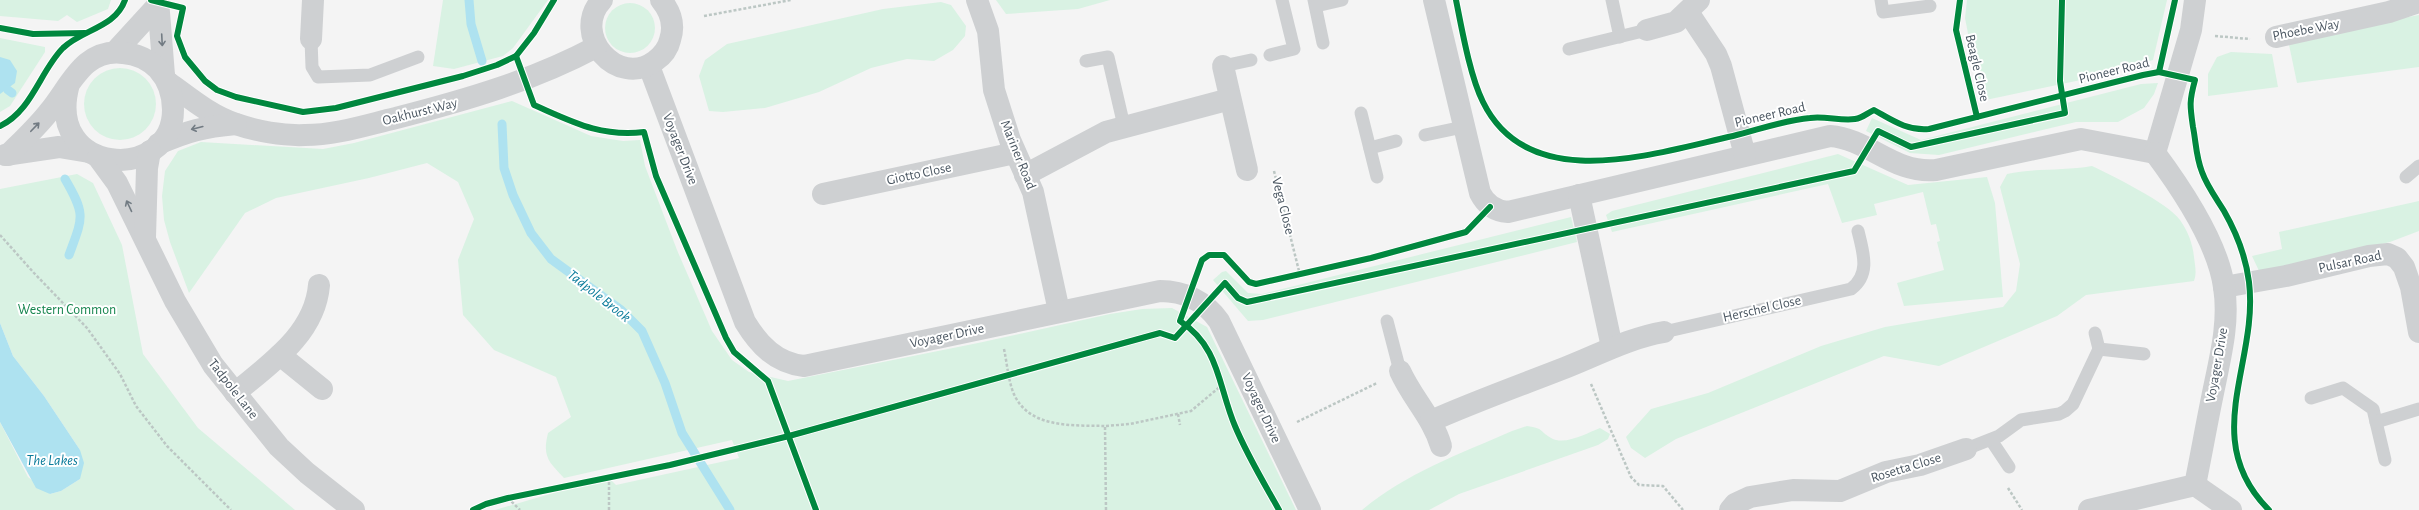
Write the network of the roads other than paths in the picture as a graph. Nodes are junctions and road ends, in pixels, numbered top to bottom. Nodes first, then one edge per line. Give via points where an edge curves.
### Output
1 (313, 0) edge
2 (602, 0) edge
3 (661, 0) edge
4 (978, 0) edge
5 (1282, 0) edge
6 (1342, 0) edge
7 (1434, 0) edge
8 (1612, 0) edge
9 (1881, 0) edge
10 (2195, 0) edge
11 (2419, 2) edge
12 (157, 3) edge
13 (1315, 3) edge
14 (1694, 6) edge
15 (1930, 6) dead end
16 (1647, 30) joint
17 (1620, 37) junction
18 (2276, 37) road end
19 (311, 39) joint
20 (1323, 44) dead end
21 (596, 47) junction
22 (1569, 49) dead end
23 (115, 52) junction
24 (1270, 55) dead end
25 (418, 58) dead end
26 (1251, 60) dead end
27 (1086, 61) dead end
28 (649, 66) junction
29 (1223, 66) joint
30 (166, 79) junction
31 (69, 84) junction
32 (1230, 99) junction
33 (1361, 113) dead end
34 (236, 124) junction
35 (1124, 126) junction
36 (1463, 127) junction
37 (1425, 135) dead end
38 (1396, 141) dead end
39 (154, 148) junction
40 (1370, 148) junction
41 (1015, 153) junction
42 (2155, 153) junction
43 (94, 155) junction
44 (1745, 155) junction
45 (4, 156) edge
46 (2419, 166) edge
47 (1247, 170) road end
48 (1025, 175) junction
49 (1377, 177) dead end
50 (2406, 177) dead end
51 (822, 194) dead end
52 (1579, 195) junction
53 (1858, 231) dead end
54 (145, 242) junction
55 (319, 285) dead end
56 (2224, 287) junction
57 (1059, 311) junction
58 (1387, 321) dead end
59 (1664, 332) joint
60 (2419, 332) edge
61 (2095, 333) dead end
62 (1612, 347) junction
63 (2099, 349) junction
64 (2144, 354) dead end
65 (280, 355) junction
66 (1400, 371) joint
67 (322, 389) dead end
68 (235, 393) junction
69 (2311, 398) dead end
70 (2419, 409) edge
71 (1431, 421) junction
72 (2376, 422) junction
73 (1991, 440) junction
74 (1441, 446) dead end
75 (1966, 449) joint
76 (2385, 460) dead end
77 (2009, 467) dead end
78 (2195, 485) junction
79 (354, 510) edge
80 (1310, 510) edge
81 (1730, 510) edge
82 (2089, 510) edge
83 (2231, 510) edge

1 - 19 street
2 - 21 street via 591,24 591,36
3 - 28 street via 672,19 672,33 669,46 661,57
4 - 41 street, Mariner Road via 988,31 994,90
5 - 24 lane via 1294,49
6 - 13 lane
7 - 36 street
8 - 17 lane
9 - 15 lane via 1883,12
10 - 42 street via 2191,30
11 - 18 street, Phoebe Way via 2389,12
12 - 23 street
12 -> 30 street
13 - 20 lane
14 - 16 street via 1673,23
14 - 44 street via 1721,66
16 - 17 lane
17 - 22 lane
19 - 25 lane via 312,67 318,77 370,76
21 - 28 street via 614,65 626,68
21 - 34 street, Oakhurst Way via 551,70 461,102 334,133 303,136 269,132
23 - 30 street, Tadpole Lane via 134,54 151,62
23 - 31 street, Tadpole Lane via 101,54 88,61 77,71
26 - 29 lane
27 - 35 lane via 1108,57
28 - 57 street, Voyager Drive via 743,315 753,334 767,350 791,364 804,366
29 - 32 street
30 - 34 street, Oakhurst Way via 200,106
30 - 39 street, Tadpole Lane via 173,99 173,115 168,131
31 - 43 street, Tadpole Lane via 65,114 69,129 77,142
45 -> 31 street, Tadpole Lane via 48,114
32 - 35 street
32 - 47 street
33 - 40 lane
34 -> 39 street, Oakhurst Way via 206,126 186,131
35 - 48 street via 1096,136
36 - 37 lane
36 - 52 street via 1480,193 1490,207 1508,212
38 - 40 lane
39 - 43 street, Tadpole Lane via 134,159 116,161
39 - 54 street, Tadpole Lane via 147,168
40 - 49 lane
41 - 48 street, Mariner Road
41 - 51 street, Giotto Close
42 - 44 street via 2081,139 1936,170 1916,171 1847,139 1830,136
42 - 56 street, Voyager Drive via 2180,186 2193,209 2213,250
43 - 45 street, Tadpole Lane via 59,147
54 -> 43 street, Tadpole Lane via 118,183
44 - 52 street
46 - 50 lane
48 - 57 street, Mariner Road via 1038,213
52 - 62 street
53 - 59 lane, Herschel Close via 1864,268 1858,284 1851,289
54 - 68 street, Tadpole Lane via 197,341
55 - 65 street via 318,299 306,324
56 - 60 street, Pulsar Road via 2388,254 2398,258 2404,267 2411,287
56 - 78 street, Voyager Drive via 2226,306 2221,356
57 - 80 street, Voyager Drive via 1160,291 1195,298 1212,311
58 - 66 lane
59 - 62 street, Herschel Close via 1641,336
61 - 63 lane
62 - 71 street, Herschel Close
63 - 64 lane
63 - 73 lane, Rosetta Close via 2073,404 2065,411 2021,420
65 - 67 street
65 - 68 street
66 - 71 street via 1414,398
68 - 79 street, Tadpole Lane via 279,447
69 - 72 lane via 2343,388 2373,410
70 - 72 lane
71 - 74 street
72 - 76 lane
73 - 75 lane, Rosetta Close
73 - 77 lane
75 - 81 street, Rosetta Close via 1920,465 1886,472 1840,491 1793,490 1750,497 1735,504
78 - 82 street
78 - 83 street

